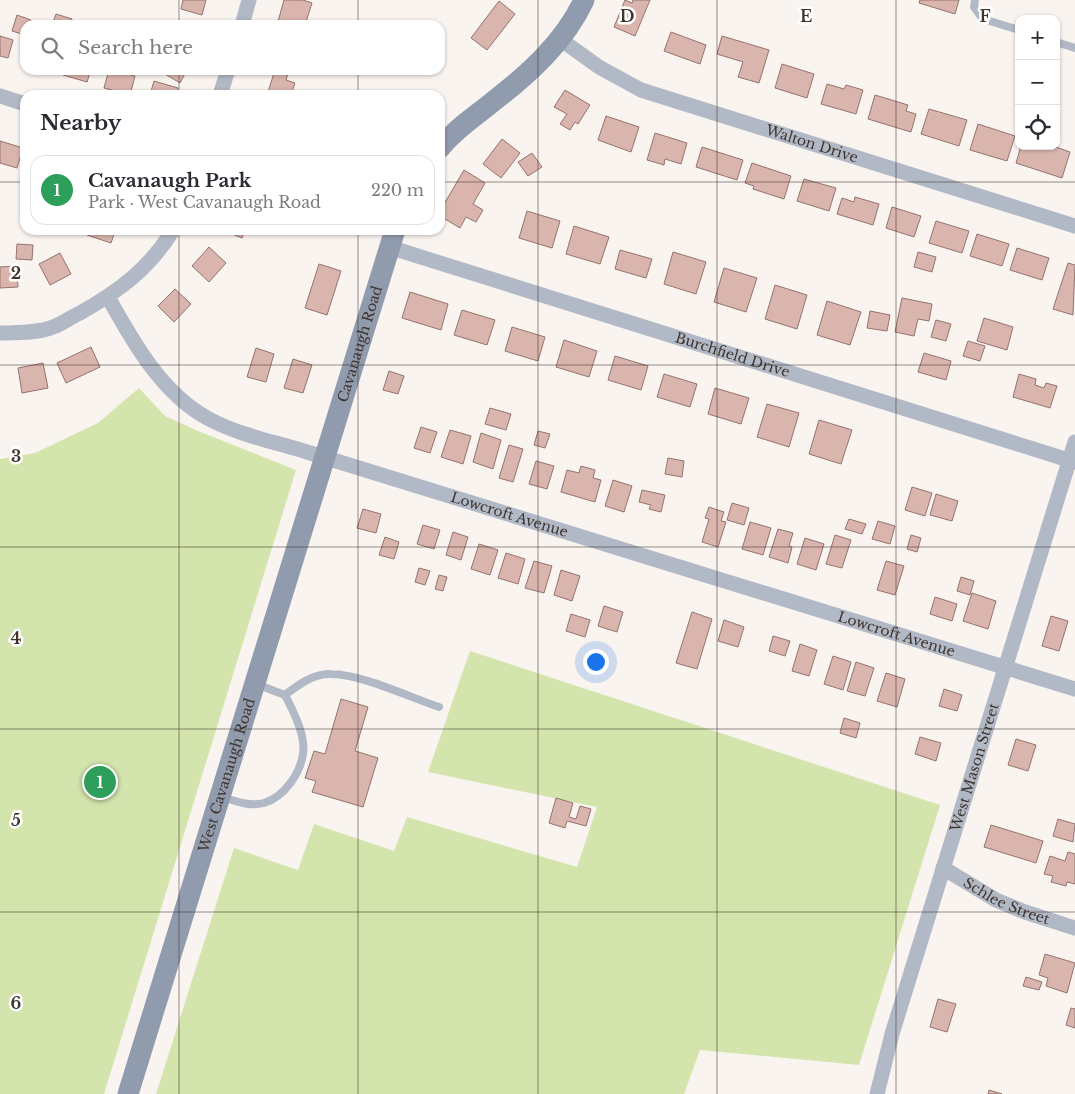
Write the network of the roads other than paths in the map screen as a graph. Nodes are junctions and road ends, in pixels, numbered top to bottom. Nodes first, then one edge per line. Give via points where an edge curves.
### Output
1 (249, 0) edge
2 (584, 0) edge
3 (975, 0) edge
4 (243, 20) edge
5 (1015, 29) edge
6 (560, 39) junction
7 (1060, 43) edge
8 (1075, 48) edge
9 (226, 75) edge
10 (222, 90) edge
11 (0, 96) edge
12 (20, 102) edge
13 (445, 142) edge
14 (1075, 226) edge
15 (170, 235) edge
16 (392, 238) edge
17 (108, 297) junction
18 (0, 333) edge
19 (1075, 442) edge
20 (326, 458) junction
21 (1072, 461) edge
22 (1004, 668) junction
23 (254, 684) junction
24 (1075, 689) edge
25 (285, 695) junction
26 (439, 707) dead end
27 (219, 796) junction
28 (943, 868) junction
29 (1075, 928) edge
30 (128, 1094) edge
31 (877, 1094) edge

1 - 4 street
2 - 6 street
3 - 5 lane via 974,7 983,19
6 - 13 street via 532,70 454,131
6 - 14 street, Walton Drive via 599,67 641,90
7 - 8 lane
9 - 10 street
11 - 12 street
15 - 17 street via 144,268
16 - 20 street, Cavanaugh Road
16 - 21 street, Burchfield Drive
17 - 18 street via 52,328
17 - 20 street, Lowcroft Avenue via 163,383 184,403 210,419 240,431
19 - 21 street, West Mason Street
20 - 22 street, Lowcroft Avenue
20 - 23 street, West Cavanaugh Road
21 - 22 street, West Mason Street
22 - 24 street, Lowcroft Avenue
22 - 28 street, West Mason Street
23 - 25 lane
23 - 27 street, West Cavanaugh Road
25 - 26 lane via 304,681 330,674 356,679
25 - 27 lane via 302,741 303,753 294,779 281,793 264,803 248,804
27 - 30 street, West Cavanaugh Road
28 - 29 street, Schlee Street via 996,900
28 - 31 street, West Mason Street

